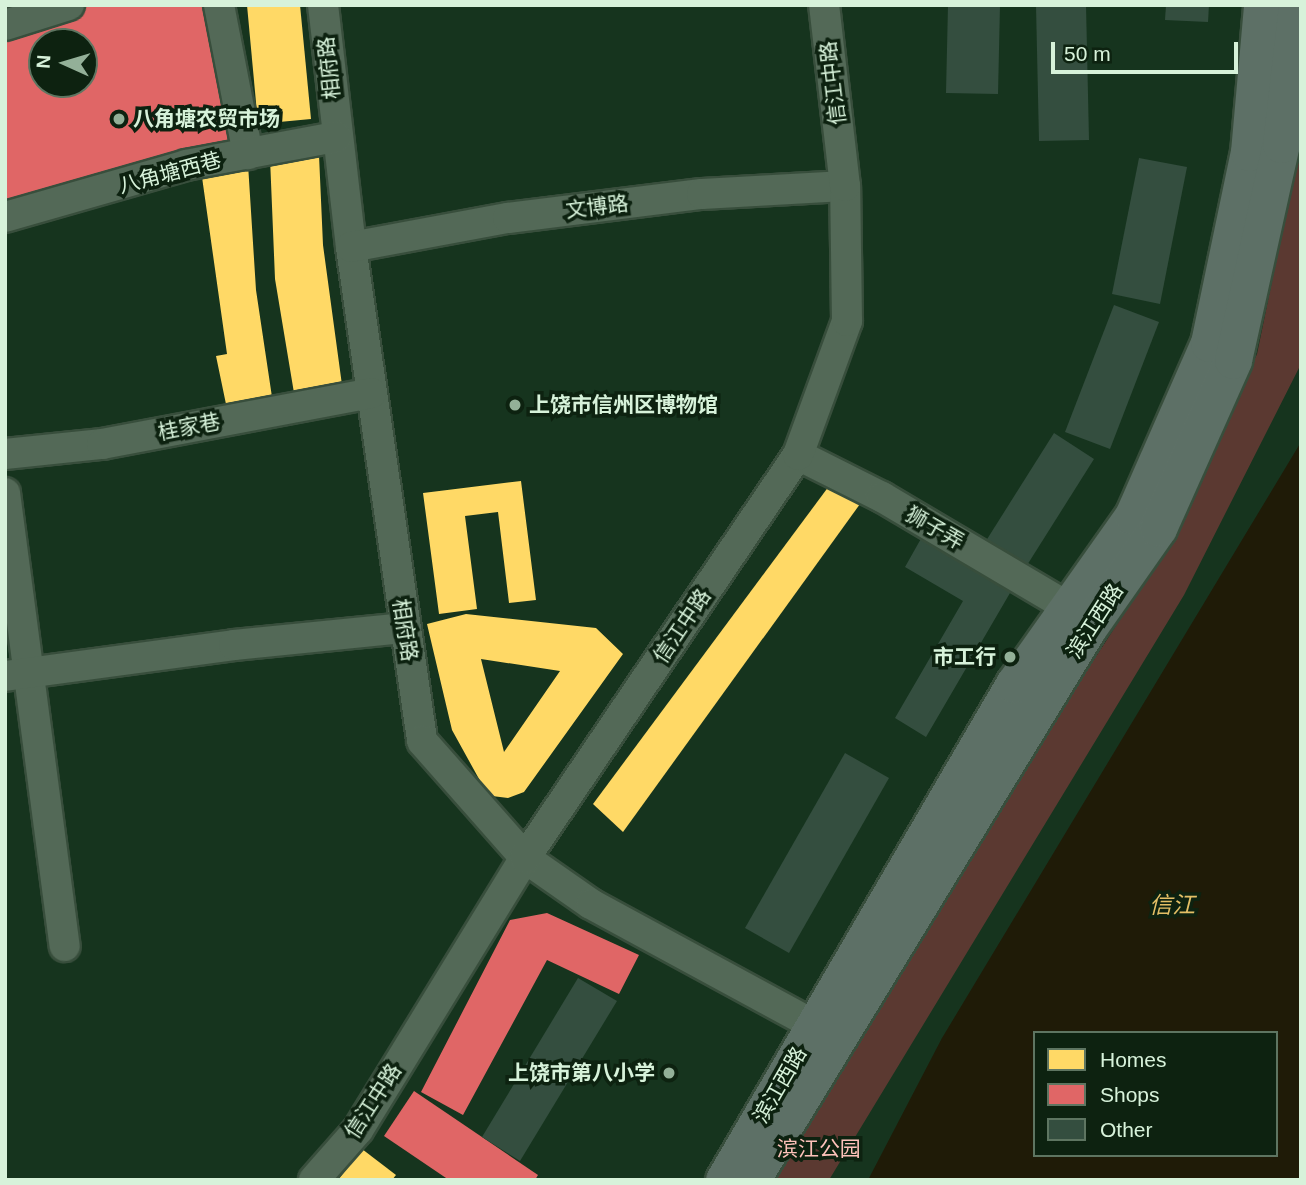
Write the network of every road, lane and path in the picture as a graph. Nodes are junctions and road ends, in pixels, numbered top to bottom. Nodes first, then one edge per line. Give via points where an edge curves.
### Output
1 (219, 5) edge
2 (323, 5) edge
3 (824, 5) edge
4 (1262, 5) edge
5 (1297, 5) edge
6 (54, 7) edge
7 (5, 24) edge
8 (336, 137) junction
9 (248, 154) junction
10 (845, 186) junction
11 (5, 217) edge
12 (351, 247) junction
13 (371, 393) junction
14 (5, 454) edge
15 (798, 455) junction
16 (5, 494) edge
17 (1068, 607) junction
18 (405, 628) junction
19 (16, 675) edge
20 (525, 858) junction
21 (65, 946) dead end
22 (827, 1032) junction
23 (314, 1180) edge
24 (724, 1180) edge
25 (751, 1180) edge

1 - 9 street
2 - 8 street, 相府路
3 - 10 street, 信江中路
4 - 17 main road, 滨江西路 via 1249,152 1209,343 1133,516
5 - 22 main road, 滨江西路 via 1281,144 1233,360 1158,528 1088,628
6 - 7 street
8 - 9 street, 八角塘西巷
8 - 12 street, 相府路
9 - 11 street, 八角塘西巷 via 186,165
10 - 12 street, 文博路 via 702,194 522,216
10 - 15 street, 信江中路 via 846,321
12 - 13 street, 相府路
13 - 14 street, 桂家巷 via 102,444
13 - 18 street, 相府路
15 - 17 street, 狮子弄 via 882,498
15 - 20 street, 信江中路
16 - 19 street
17 - 22 main road, 滨江西路 via 1014,684
18 - 19 street via 234,645
18 - 20 street, 相府路 via 422,741
19 - 21 street
20 - 22 street, 相府路 via 591,904
20 - 23 street, 信江中路 via 358,1130
22 - 24 main road, 滨江西路
22 - 25 main road, 滨江西路

